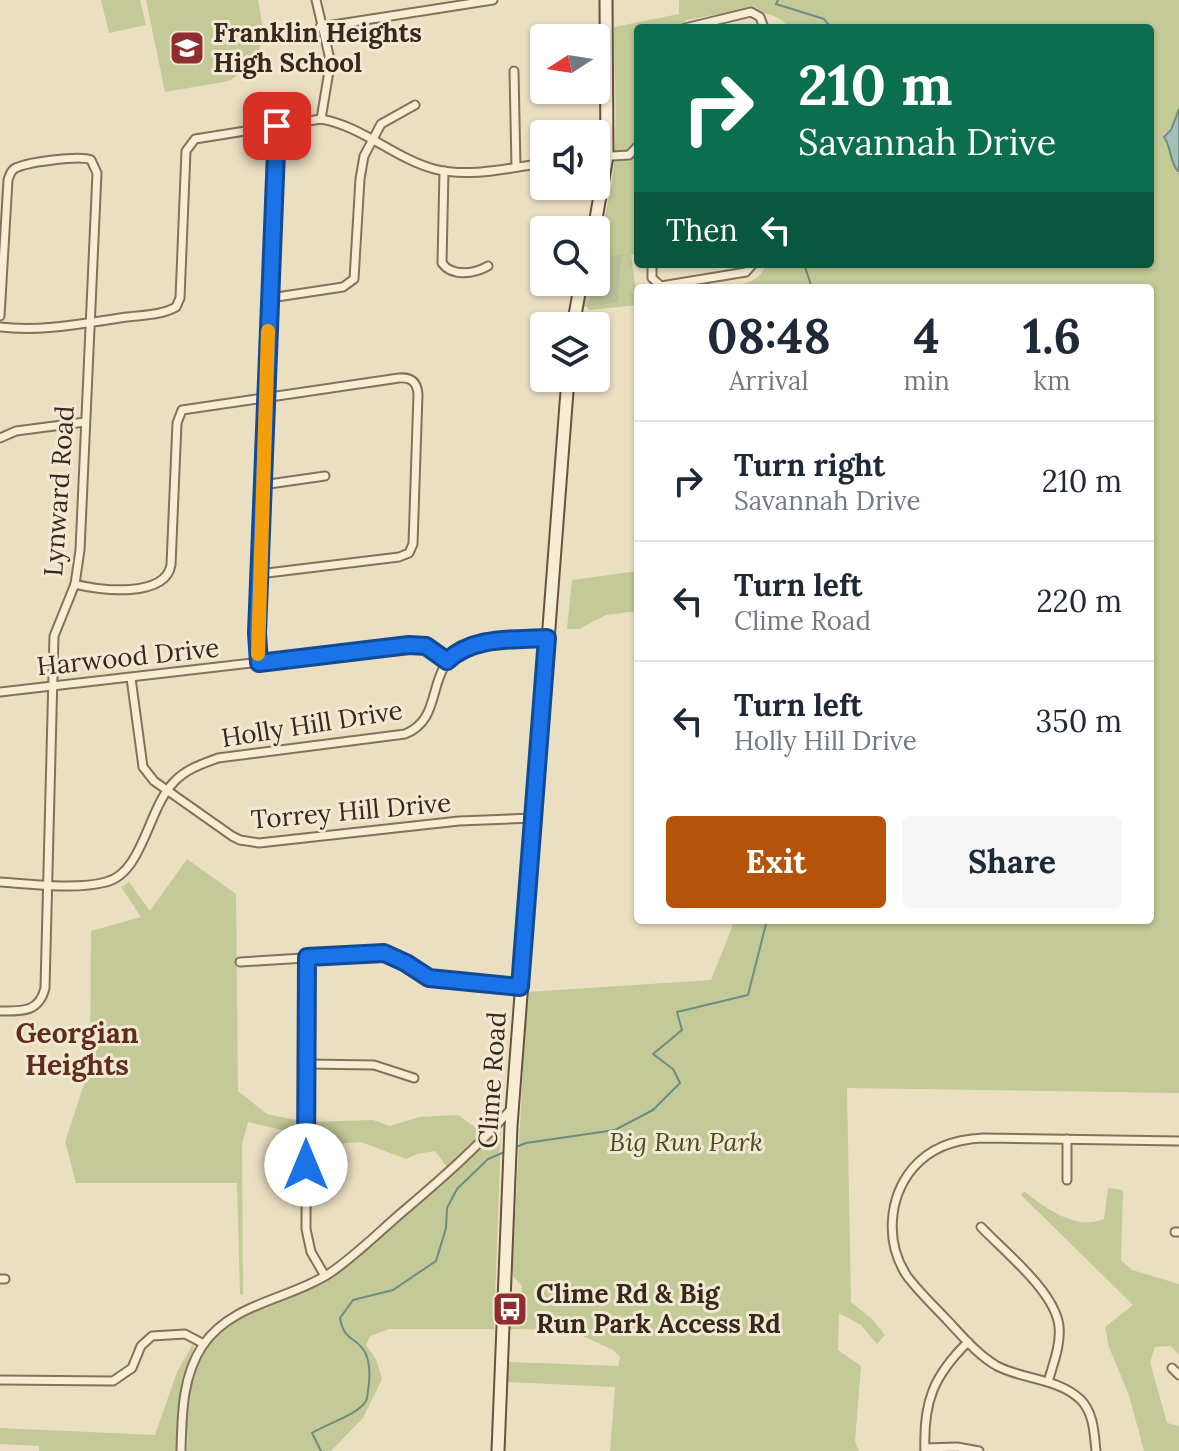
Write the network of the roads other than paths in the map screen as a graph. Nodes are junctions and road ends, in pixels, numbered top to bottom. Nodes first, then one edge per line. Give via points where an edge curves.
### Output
1 (316, 0) edge
2 (493, 0) edge
3 (606, 0) edge
4 (700, 24) edge
5 (763, 24) edge
6 (320, 27) junction
7 (514, 71) dead end
8 (415, 105) dead end
9 (321, 119) junction
10 (602, 120) edge
11 (277, 126) junction
12 (373, 139) junction
13 (634, 150) edge
14 (610, 156) edge
15 (530, 165) edge
16 (516, 167) junction
17 (444, 171) junction
18 (488, 266) dead end
19 (746, 268) edge
20 (670, 284) edge
21 (270, 298) junction
22 (0, 316) edge
23 (90, 323) junction
24 (0, 327) edge
25 (567, 392) edge
26 (266, 397) junction
27 (85, 422) junction
28 (0, 438) edge
29 (325, 476) dead end
30 (262, 485) junction
31 (259, 574) junction
32 (75, 584) junction
33 (547, 638) junction
34 (447, 661) junction
35 (259, 663) junction
36 (131, 678) junction
37 (53, 686) junction
38 (0, 692) edge
39 (167, 790) junction
40 (533, 818) junction
41 (0, 882) edge
42 (48, 884) junction
43 (307, 957) junction
44 (240, 962) dead end
45 (520, 987) junction
46 (0, 1011) edge
47 (307, 1064) junction
48 (414, 1078) dead end
49 (512, 1108) junction
50 (1067, 1139) junction
51 (1179, 1141) edge
52 (1067, 1180) dead end
53 (981, 1227) dead end
54 (325, 1276) junction
55 (968, 1342) junction
56 (204, 1344) junction
57 (1172, 1368) dead end
58 (1179, 1375) edge
59 (0, 1380) edge
60 (1048, 1382) junction
61 (925, 1450) edge
62 (181, 1451) edge
63 (498, 1451) edge
64 (979, 1451) edge
65 (1096, 1451) edge

1 - 6 street
2 - 6 street
3 - 10 main road
4 - 5 street via 748,12
6 - 9 street via 329,55
7 - 16 street
8 - 12 street via 385,121
9 - 11 street
9 - 12 street
11 - 21 street
11 - 23 street via 195,139 188,146 176,307
12 - 17 street
12 - 21 street via 361,169 354,279 343,287
13 - 14 street
15 - 16 street
16 - 17 street
17 - 18 street via 442,263 454,272
19 - 20 street
21 - 26 street
22 - 23 street, Lynward Road via 9,176 15,168 87,158 96,169
23 - 24 street
23 - 27 street, Lynward Road
25 - 33 main road, Clime Road
26 - 30 street
26 - 31 street via 412,380 418,394 413,544 399,557
26 - 32 street via 189,407 178,416 171,565 163,581 115,590
27 - 28 street
27 - 32 street, Lynward Road
29 - 30 street
30 - 31 street
31 - 35 street
32 - 37 street, Lynward Road via 56,627
33 - 34 street via 477,643
33 - 40 main road, Clime Road
34 - 35 street, Harwood Drive via 426,646 409,645
34 - 39 street, Holly Hill Drive via 427,719 414,731 218,758 191,768
35 - 36 street, Harwood Drive
36 - 37 street, Harwood Drive
36 - 39 street, Torrey Hill Drive via 143,767
37 - 38 street, Harwood Drive
37 - 42 street, Lynward Road
39 - 40 street, Torrey Hill Drive via 240,840 259,843
39 - 42 street, Holly Hill Drive via 126,871 110,882
40 - 45 main road, Clime Road
41 - 42 street, Holly Hill Drive
42 - 46 street, Lynward Road via 45,988 38,1005
43 - 44 street
43 - 45 street via 384,953 429,978
43 - 47 street
45 - 49 main road, Clime Road
47 - 48 street via 374,1065
47 - 54 street via 306,1229
49 - 54 street via 476,1147
49 - 63 main road, Clime Road
50 - 51 street
50 - 52 street
50 - 55 street via 959,1141 926,1156 902,1185 892,1227 900,1263
53 - 60 street via 1051,1303 1059,1334
54 - 56 street via 251,1307
55 - 60 street via 999,1367
55 - 61 street via 934,1386 925,1419
56 - 59 street via 185,1334 152,1336 126,1374 105,1382
56 - 62 street via 185,1391
57 - 58 street
60 - 65 street via 1070,1391 1087,1407
61 - 64 street

